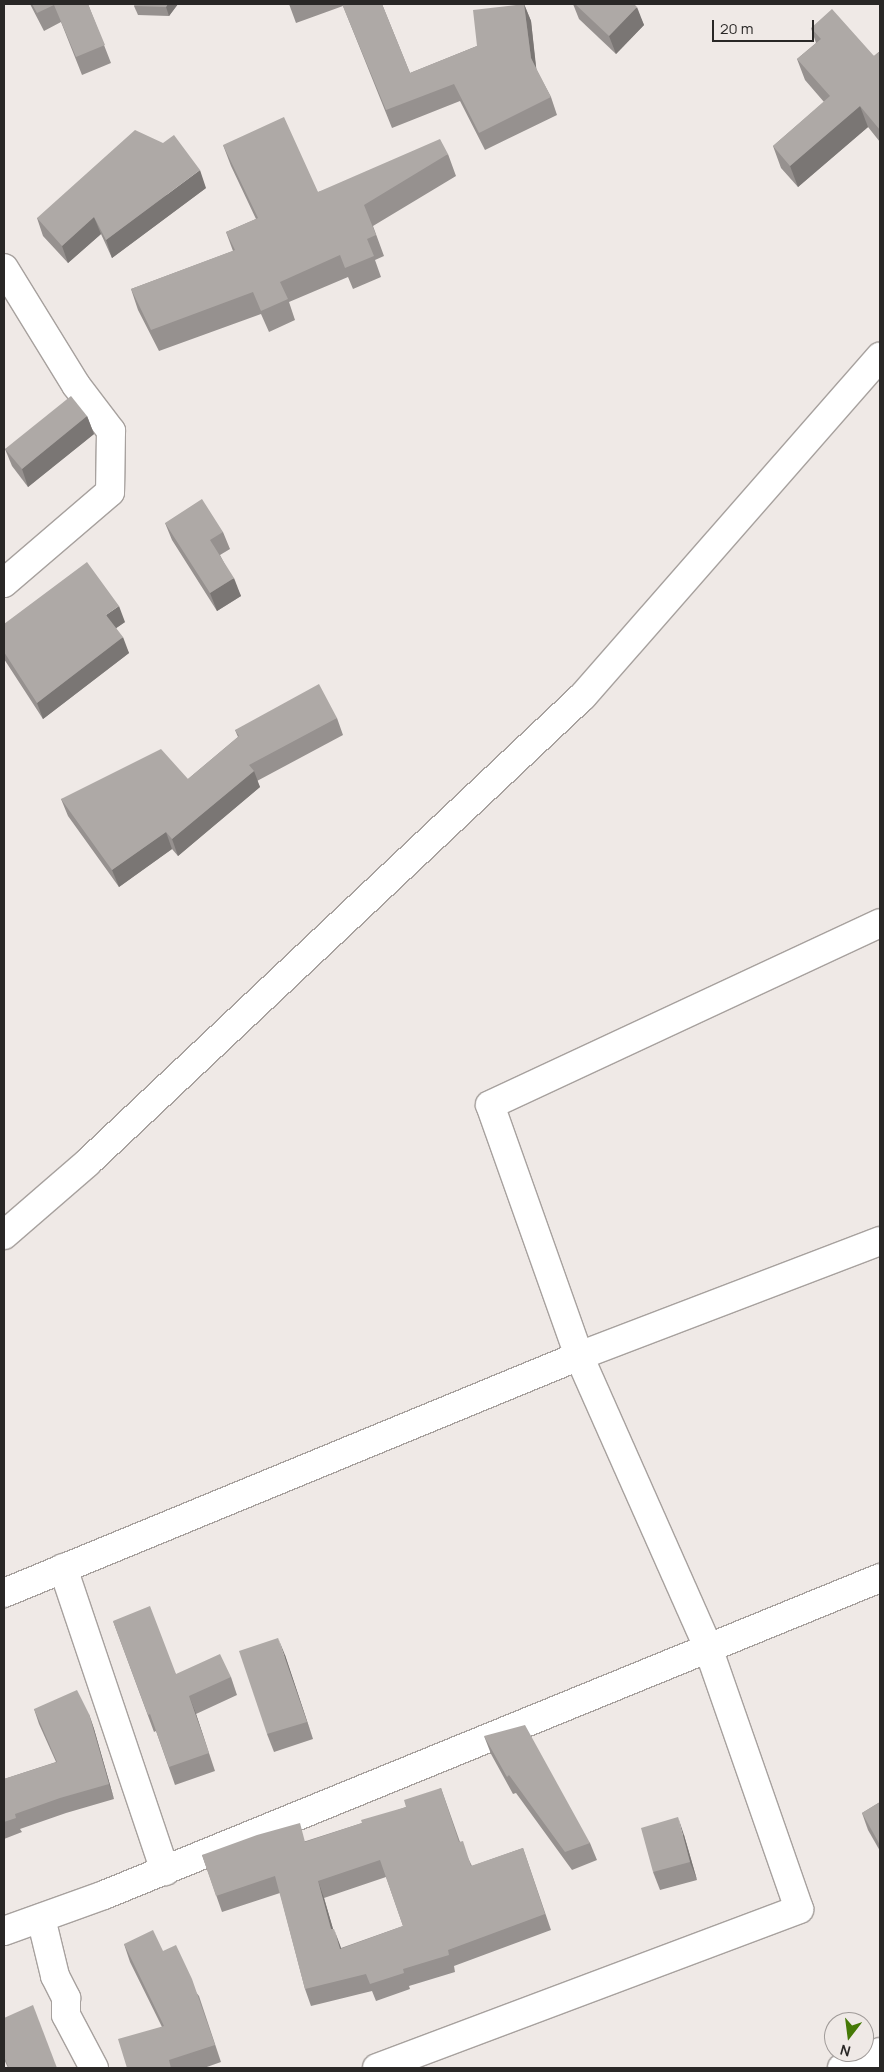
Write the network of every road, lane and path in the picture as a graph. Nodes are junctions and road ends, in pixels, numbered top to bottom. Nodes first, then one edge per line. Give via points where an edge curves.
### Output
1 (4, 268) edge
2 (880, 357) edge
3 (4, 582) edge
4 (880, 923) edge
5 (4, 1235) edge
6 (880, 1241) edge
7 (579, 1356) junction
8 (63, 1568) junction
9 (880, 1578) edge
10 (4, 1592) edge
11 (708, 1647) junction
12 (165, 1871) junction
13 (40, 1918) junction
14 (4, 1931) edge
15 (880, 2052) edge
16 (94, 2068) edge
17 (377, 2068) edge
18 (842, 2068) edge

1 - 3 street via 76,385 111,431 110,492
2 - 5 street via 583,696 94,1156
4 - 7 street via 490,1104
6 - 7 street
7 - 8 street
7 - 11 street
8 - 10 street
8 - 12 street
9 - 11 street
11 - 12 street
11 - 17 street via 799,1909
12 - 13 street
13 - 14 street
13 - 16 street via 55,1976 66,1998 66,2015
15 - 18 street

